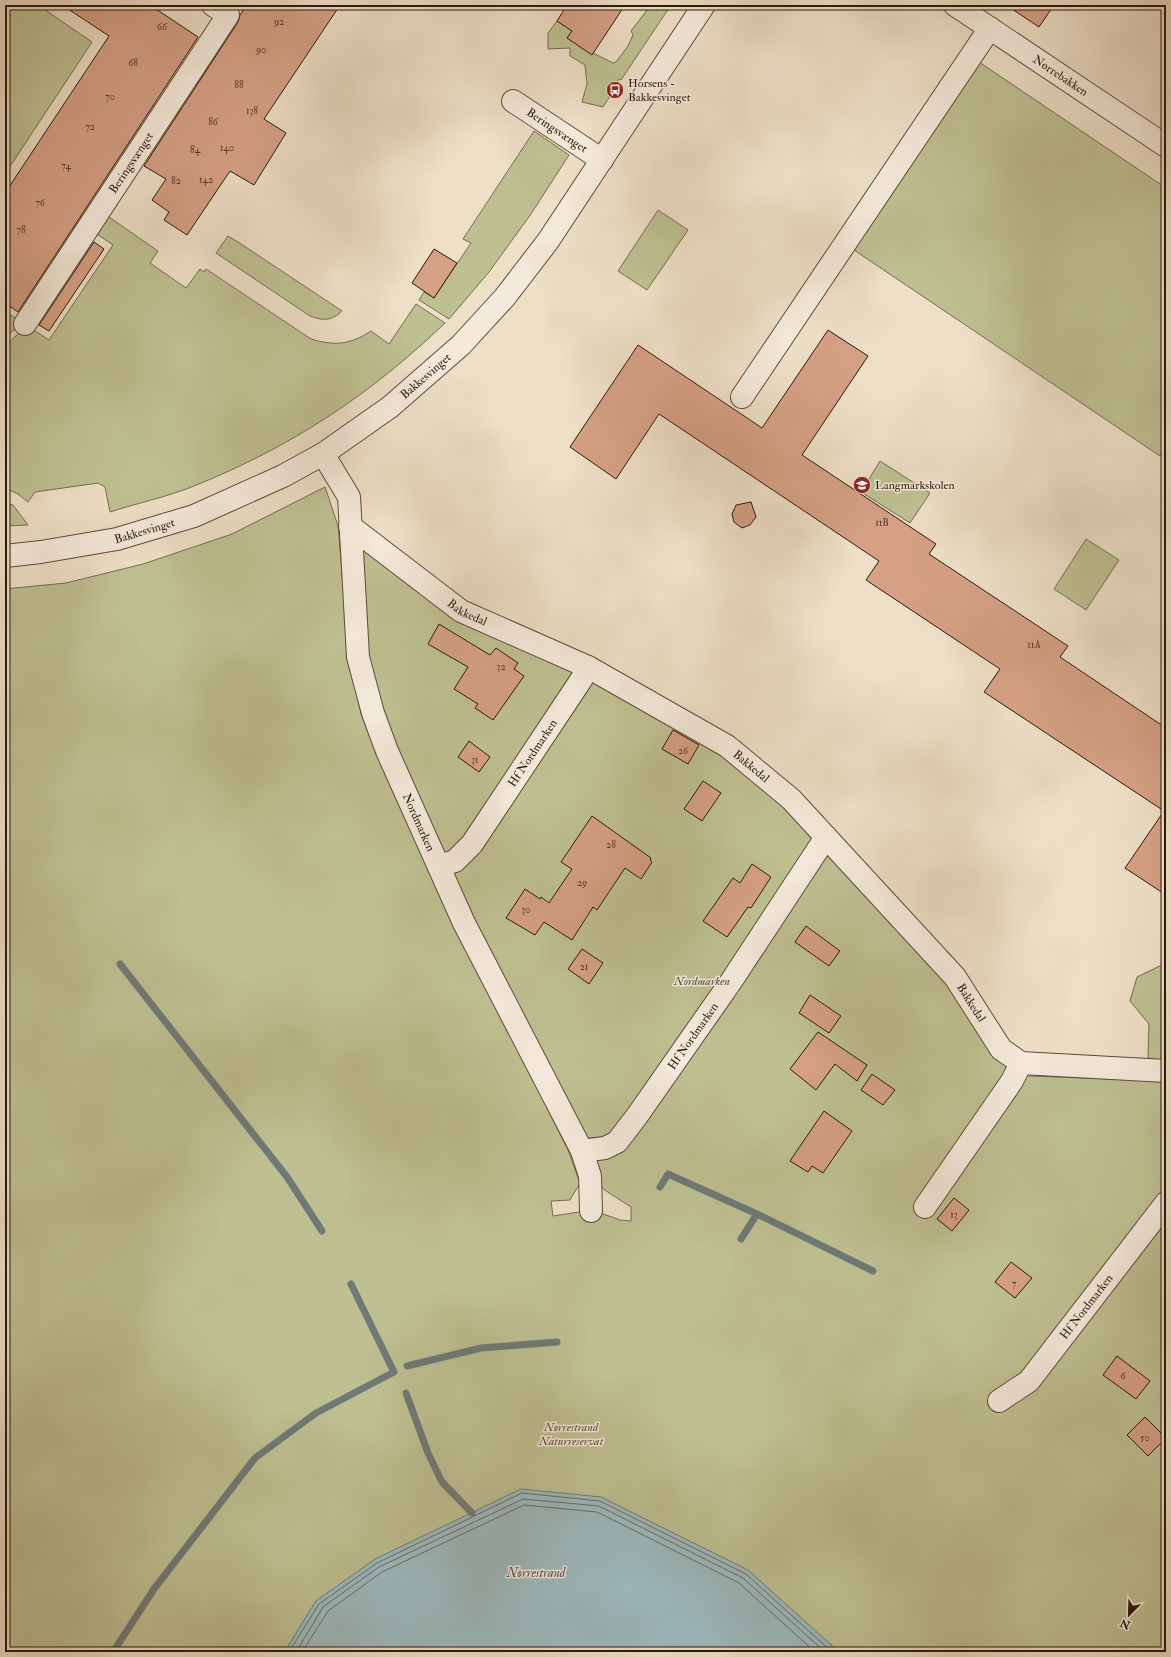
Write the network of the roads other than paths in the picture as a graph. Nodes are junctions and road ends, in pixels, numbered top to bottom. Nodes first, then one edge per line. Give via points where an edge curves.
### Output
1 (214, 5) edge
2 (704, 5) edge
3 (955, 5) edge
4 (990, 28) junction
5 (513, 101) dead end
6 (1166, 146) edge
7 (602, 160) junction
8 (25, 324) dead end
9 (742, 397) dead end
10 (323, 454) junction
11 (350, 526) junction
12 (5, 556) edge
13 (588, 667) junction
14 (826, 837) junction
15 (439, 866) junction
16 (1021, 1063) junction
17 (1166, 1071) edge
18 (582, 1151) junction
19 (1166, 1203) edge
20 (925, 1207) dead end
21 (591, 1211) dead end
22 (999, 1401) dead end

1 - 8 street, Beringsvænget via 228,15
2 - 7 street, Bakkesvinget
3 - 4 street, Nørrebakken
4 - 6 street, Nørrebakken
4 - 9 street
5 - 7 street, Beringsvænget
7 - 10 street, Bakkesvinget via 543,247 505,297 461,345 390,407
10 - 11 street via 349,497
10 - 12 street, Bakkesvinget via 282,476 194,516 117,539
11 - 13 street, Bakkedal via 461,611
11 - 15 street, Nordmarken via 358,657 373,713 387,751
13 - 14 street, Bakkedal via 727,746 791,799
13 - 15 street, Hf Nordmarken via 472,844 461,857
14 - 16 street, Bakkedal via 955,977 1001,1049
14 - 18 street, Hf Nordmarken via 732,980 617,1142 605,1148
15 - 18 street, Nordmarken via 468,930
16 - 17 street
16 - 20 street via 1012,1081
18 - 21 street, Nordmarken via 590,1176
19 - 22 street, Hf Nordmarken via 1029,1381

